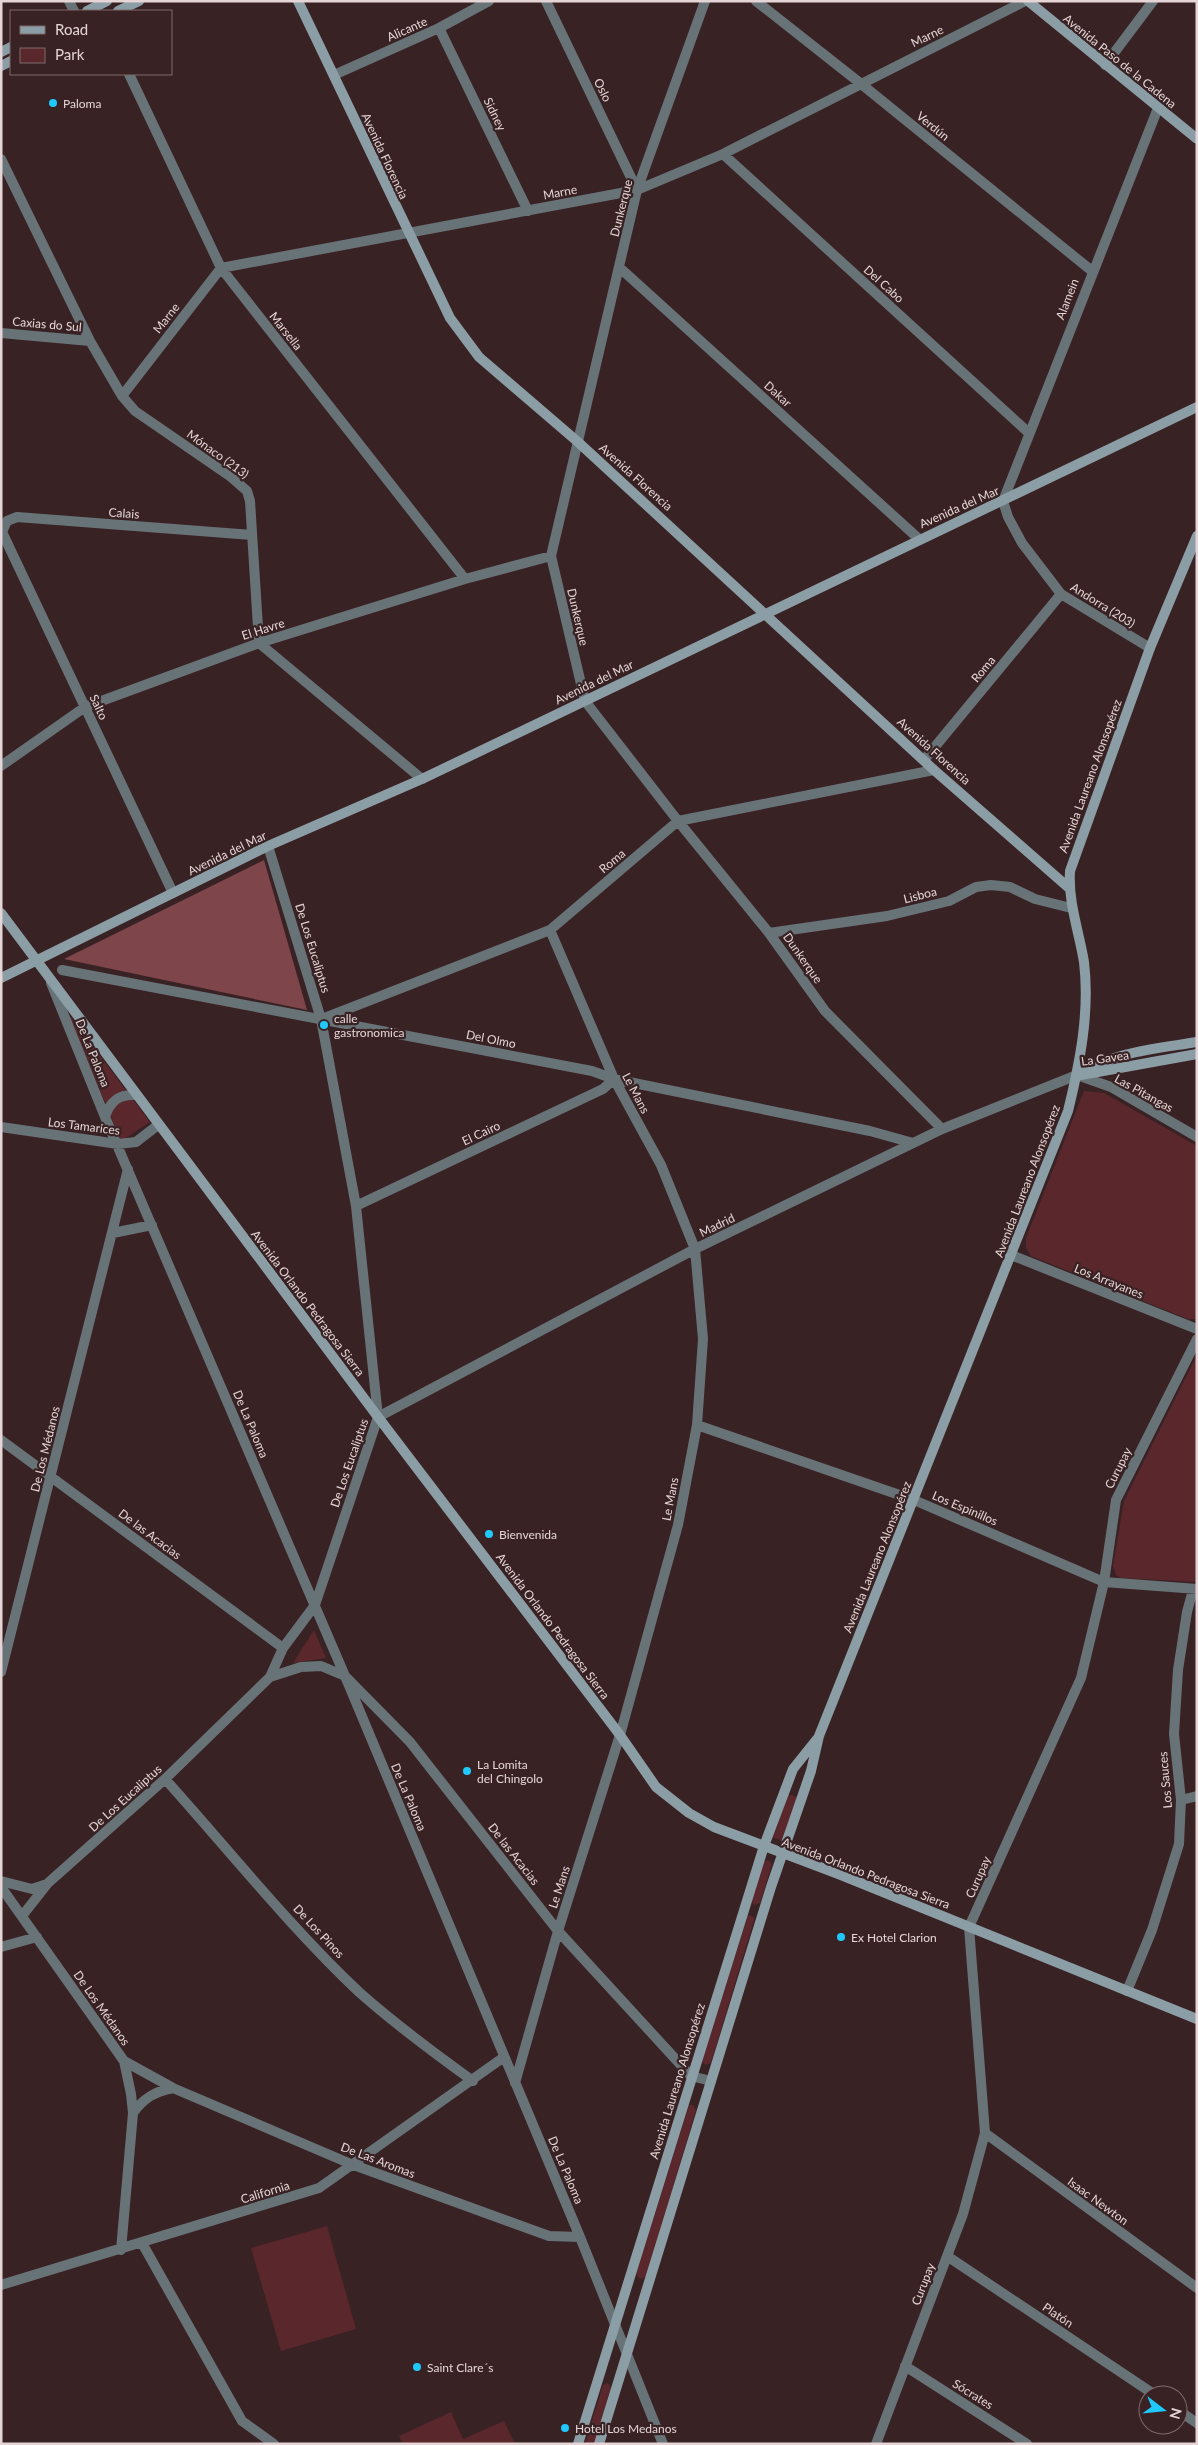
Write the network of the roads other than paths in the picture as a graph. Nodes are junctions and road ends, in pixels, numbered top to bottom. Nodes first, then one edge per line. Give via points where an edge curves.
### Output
1 (107, 1) edge
2 (139, 1) edge
3 (298, 1) edge
4 (489, 1) edge
5 (546, 1) edge
6 (705, 1) edge
7 (756, 1) edge
8 (1027, 1) edge
9 (1153, 1) edge
10 (89, 10) edge
11 (120, 10) edge
12 (439, 28) junction
13 (1105, 65) junction
14 (129, 75) edge
15 (334, 75) junction
16 (860, 83) junction
17 (1158, 108) junction
18 (1197, 139) edge
19 (723, 154) junction
20 (1, 159) edge
21 (637, 190) junction
22 (528, 211) junction
23 (407, 232) junction
24 (221, 268) junction
25 (620, 268) junction
26 (1092, 271) junction
27 (1, 333) edge
28 (90, 341) junction
29 (122, 396) junction
30 (1197, 407) edge
31 (1029, 433) junction
32 (578, 442) junction
33 (1003, 501) junction
34 (2, 532) edge
35 (252, 535) junction
36 (1197, 536) edge
37 (920, 539) junction
38 (551, 556) junction
39 (465, 579) junction
40 (1061, 594) junction
41 (765, 613) junction
42 (260, 643) junction
43 (1150, 648) junction
44 (585, 701) junction
45 (85, 707) junction
46 (924, 760) junction
47 (1, 766) edge
48 (934, 770) junction
49 (422, 779) junction
50 (678, 821) junction
51 (268, 846) junction
52 (1068, 888) junction
53 (172, 893) junction
54 (1072, 908) junction
55 (1, 913) edge
56 (550, 930) junction
57 (769, 933) junction
58 (36, 960) junction
59 (62, 970) dead end
60 (1, 978) edge
61 (50, 981) junction
62 (321, 1019) junction
63 (1197, 1042) edge
64 (1197, 1054) edge
65 (1077, 1075) junction
66 (614, 1079) junction
67 (135, 1095) junction
68 (105, 1117) junction
69 (158, 1125) junction
70 (1, 1126) edge
71 (942, 1129) junction
72 (1197, 1137) edge
73 (136, 1142) junction
74 (913, 1143) junction
75 (118, 1144) junction
76 (126, 1166) junction
77 (356, 1206) junction
78 (152, 1225) junction
79 (113, 1233) junction
80 (696, 1249) junction
81 (1011, 1255) junction
82 (1197, 1329) edge
83 (1197, 1339) edge
84 (378, 1417) junction
85 (697, 1425) junction
86 (1, 1440) edge
87 (51, 1476) junction
88 (914, 1500) junction
89 (1104, 1582) junction
90 (1195, 1589) edge
91 (314, 1605) junction
92 (283, 1648) junction
93 (1, 1672) edge
94 (345, 1676) junction
95 (270, 1677) junction
96 (620, 1735) junction
97 (820, 1736) junction
98 (165, 1779) junction
99 (786, 1788) junction
100 (803, 1794) junction
101 (1197, 1796) edge
102 (1181, 1800) junction
103 (764, 1846) junction
104 (782, 1853) junction
105 (1, 1881) edge
106 (48, 1883) junction
107 (1, 1887) edge
108 (746, 1904) junction
109 (764, 1910) junction
110 (22, 1916) junction
111 (970, 1927) junction
112 (558, 1931) junction
113 (37, 1938) junction
114 (1, 1947) edge
115 (1127, 1991) junction
116 (1197, 2019) edge
117 (504, 2057) junction
118 (124, 2061) junction
119 (691, 2076) junction
120 (473, 2081) junction
121 (710, 2081) junction
122 (515, 2082) junction
123 (172, 2088) junction
124 (133, 2112) junction
125 (986, 2133) junction
126 (351, 2164) junction
127 (580, 2237) junction
128 (142, 2243) junction
129 (121, 2250) junction
130 (947, 2256) junction
131 (1, 2286) edge
132 (1197, 2288) edge
133 (614, 2326) junction
134 (626, 2357) junction
135 (905, 2366) junction
136 (1140, 2385) edge
137 (274, 2444) edge
138 (578, 2444) edge
139 (599, 2444) edge
140 (663, 2444) edge
141 (876, 2444) edge
142 (1027, 2444) edge

1 - 10 street
2 - 11 street
3 - 15 street, Avenida Florencia
4 - 12 street, Alicante
5 - 21 street, Oslo
6 - 21 street, Dunkerque
7 - 16 street, Verdún
8 - 13 street, Avenida Paso de la Cadena
8 - 16 street, Marne
9 - 13 street
12 - 15 street, Alicante
12 - 22 street, Sidney
13 - 17 street, Avenida Paso de la Cadena
14 - 24 street, Marsella
15 - 23 street, Avenida Florencia
16 - 19 street, Marne
16 - 26 street, Verdún
17 - 18 street, Avenida Paso de la Cadena
17 - 26 street, Alamein
19 - 21 street, Marne
19 - 31 street, Del Cabo
20 - 28 street, Mónaco (213)
21 - 22 street, Marne
21 - 25 street, Dunkerque
22 - 23 street, Marne
23 - 24 street, Marne
23 - 32 street, Avenida Florencia via 450,318 479,357
24 - 29 street, Marne
24 - 39 street, Marsella
25 - 32 street, Dunkerque
25 - 37 street, Dakar
26 - 31 street, Alamein
27 - 28 street, Caxias do Sul
28 - 29 street, Mónaco (213)
29 - 35 street, Mónaco (213) via 134,411 247,491
30 - 33 street, Avenida del Mar
31 - 33 street, Alamein
32 - 38 street, Dunkerque
32 - 41 street, Avenida Florencia
33 - 37 street, Avenida del Mar
33 - 40 street, Andorra (203) via 1022,543
34 - 35 street, Calais via 7,521 17,517
34 - 45 street, Salto
35 - 42 street, Mónaco (213)
36 - 43 street, Avenida Laureano Alonsopérez
37 - 41 street, Avenida del Mar
38 - 39 street, El Havre
38 - 44 street, Dunkerque
39 - 42 street, El Havre
40 - 43 street, Andorra (203)
40 - 46 street, Roma
41 - 44 street, Avenida del Mar
41 - 46 street, Avenida Florencia
42 - 45 street, El Havre
42 - 49 street
43 - 52 street, Avenida Laureano Alonsopérez via 1075,852
44 - 49 street, Avenida del Mar
44 - 50 street, Dunkerque
45 - 47 street, El Havre
45 - 53 street, Salto
46 - 48 street, Avenida Florencia
48 - 50 street, Roma
48 - 52 street, Avenida Florencia
49 - 51 street, Avenida del Mar
50 - 56 street, Roma
50 - 57 street, Dunkerque
51 - 53 street, Avenida del Mar
51 - 62 street, De Los Eucaliptus
52 - 54 street, Avenida Laureano Alonsopérez
53 - 58 street, Avenida del Mar
54 - 57 street, Lisboa via 1035,899 1010,887 991,885 976,887 949,901 897,914
54 - 65 street, Avenida Laureano Alonsopérez via 1086,988
55 - 58 street, Avenida Orlando Pedragosa Sierra
56 - 62 street, Roma
56 - 66 street, Le Mans
57 - 71 street, Dunkerque via 825,1011
58 - 60 street, Avenida del Mar
58 - 61 street, Avenida Orlando Pedragosa Sierra
59 - 62 street, Del Olmo
61 - 67 street, Avenida Orlando Pedragosa Sierra
61 - 68 street, De La Paloma
62 - 66 street, Del Olmo via 592,1071
62 - 77 street, De Los Eucaliptus
63 - 65 street, La Gavea via 1125,1054 1095,1064
64 - 65 street, La Gavea
65 - 71 street, Madrid
65 - 72 street, Las Pitangas via 1111,1087
65 - 81 street, Avenida Laureano Alonsopérez via 1065,1120
66 - 74 street, Del Olmo via 870,1131
66 - 77 street, El Cairo via 604,1090
66 - 80 street, Le Mans via 661,1165
67 - 68 street via 119,1097
67 - 69 street, Avenida Orlando Pedragosa Sierra
68 - 75 street, De La Paloma
69 - 73 street, Los Tamarices
69 - 84 street, Avenida Orlando Pedragosa Sierra
70 - 75 street, Los Tamarices
71 - 74 street, Madrid
73 - 75 street, Los Tamarices
73 - 76 street
74 - 80 street, Madrid
75 - 76 street, De La Paloma
76 - 78 street, De La Paloma
76 - 79 street, De Los Médanos
77 - 84 street, De Los Eucaliptus
78 - 79 street
78 - 91 street, De La Paloma
79 - 87 street, De Los Médanos
80 - 84 street, Madrid
80 - 85 street, Le Mans via 703,1339
81 - 82 street, Los Arrayanes
81 - 88 street, Avenida Laureano Alonsopérez
83 - 89 street, Curupay via 1116,1500
84 - 91 street, De Los Eucaliptus
84 - 96 street, Avenida Orlando Pedragosa Sierra
85 - 88 street, Los Espinillos
85 - 96 street, Le Mans via 678,1525
86 - 87 street, De las Acacias
87 - 92 street, De las Acacias
87 - 93 street, De Los Médanos
88 - 89 street, Los Espinillos
88 - 97 street, Avenida Laureano Alonsopérez
89 - 90 street, Los Espinillos
89 - 111 street, Curupay via 1080,1678
90 - 102 street, Los Sauces via 1187,1612 1178,1670 1174,1734
91 - 92 street, De Los Eucaliptus
91 - 94 street, De La Paloma
92 - 95 street, De Los Eucaliptus
94 - 95 street via 321,1666 301,1666
94 - 112 street, De las Acacias via 410,1742
94 - 117 street, De La Paloma
95 - 98 street, De Los Eucaliptus
96 - 103 street, Avenida Orlando Pedragosa Sierra via 656,1787 682,1808 714,1827
96 - 112 street, Le Mans
97 - 99 street, Avenida Laureano Alonsopérez via 794,1769
97 - 100 street, Avenida Laureano Alonsopérez
98 - 106 street, De Los Eucaliptus
98 - 120 street, De Los Pinos via 359,1992
99 - 100 street
99 - 103 street, Avenida Laureano Alonsopérez
100 - 104 street, Avenida Laureano Alonsopérez
101 - 102 street
102 - 115 street, Los Sauces via 1179,1844 1152,1930
103 - 104 street, Avenida Orlando Pedragosa Sierra
103 - 108 street, Avenida Laureano Alonsopérez
104 - 109 street, Avenida Laureano Alonsopérez
104 - 111 street, Avenida Orlando Pedragosa Sierra
105 - 106 street via 32,1889
106 - 110 street, De Los Eucaliptus
107 - 110 street, De Los Médanos
108 - 109 street
108 - 119 street, Avenida Laureano Alonsopérez
109 - 121 street, Avenida Laureano Alonsopérez
110 - 113 street, De Los Médanos
111 - 115 street, Avenida Orlando Pedragosa Sierra
111 - 125 street, Curupay
112 - 119 street, De las Acacias
112 - 122 street, Le Mans
113 - 114 street
113 - 118 street, De Los Médanos
115 - 116 street, Avenida Orlando Pedragosa Sierra
117 - 120 street, California
117 - 122 street, De La Paloma
118 - 123 street, De Las Aromas
118 - 124 street, De Los Médanos
119 - 121 street
119 - 133 street, Avenida Laureano Alonsopérez
120 - 126 street, California
121 - 134 street, Avenida Laureano Alonsopérez
122 - 127 street, De La Paloma
123 - 124 street via 142,2100
123 - 126 street, De Las Aromas
124 - 129 street, De Los Médanos
125 - 130 street, Curupay via 963,2214
125 - 132 street, Isaac Newton
126 - 127 street, De Las Aromas via 549,2236
126 - 128 street, California via 319,2188
127 - 133 street, De La Paloma
128 - 129 street, California
128 - 137 street via 242,2421
129 - 131 street, California
130 - 135 street, Curupay
130 - 136 street, Platón
133 - 134 street, De La Paloma
133 - 138 street, Avenida Laureano Alonsopérez
134 - 139 street, Avenida Laureano Alonsopérez
134 - 140 street, De La Paloma
135 - 141 street, Curupay
135 - 142 street, Sócrates

